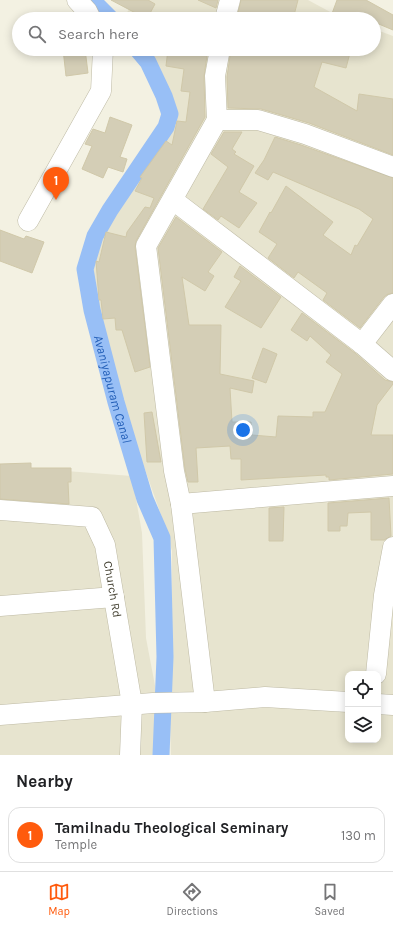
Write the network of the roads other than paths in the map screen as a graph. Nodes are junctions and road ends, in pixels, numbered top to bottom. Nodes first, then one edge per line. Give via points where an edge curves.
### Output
1 (77, 0) edge
2 (230, 0) edge
3 (88, 12) edge
4 (227, 12) edge
5 (103, 56) edge
6 (219, 56) edge
7 (217, 120) junction
8 (393, 167) edge
9 (173, 200) junction
10 (28, 221) dead end
11 (393, 304) edge
12 (362, 344) junction
13 (393, 371) edge
14 (393, 486) edge
15 (181, 504) junction
16 (1, 514) edge
17 (393, 547) edge
18 (114, 597) junction
19 (0, 606) edge
20 (376, 671) edge
21 (205, 702) junction
22 (345, 702) edge
23 (132, 704) junction
24 (381, 704) edge
25 (393, 705) edge
26 (0, 715) edge
27 (130, 755) edge

1 - 3 street
2 - 4 street
5 - 10 street via 101,91
6 - 7 street via 216,76
7 - 8 street via 258,120 305,134
7 - 9 street
9 - 12 street
9 - 15 street via 146,246 174,471
11 - 12 street
12 - 13 street
14 - 15 street
15 - 21 street
16 - 18 street, Church Rd via 92,517 105,545
17 - 20 street via 384,594
18 - 19 street
18 - 23 street, Church Rd
21 - 22 street via 264,697
21 - 23 street
23 - 26 street
23 - 27 street, Church Rd
24 - 25 street

